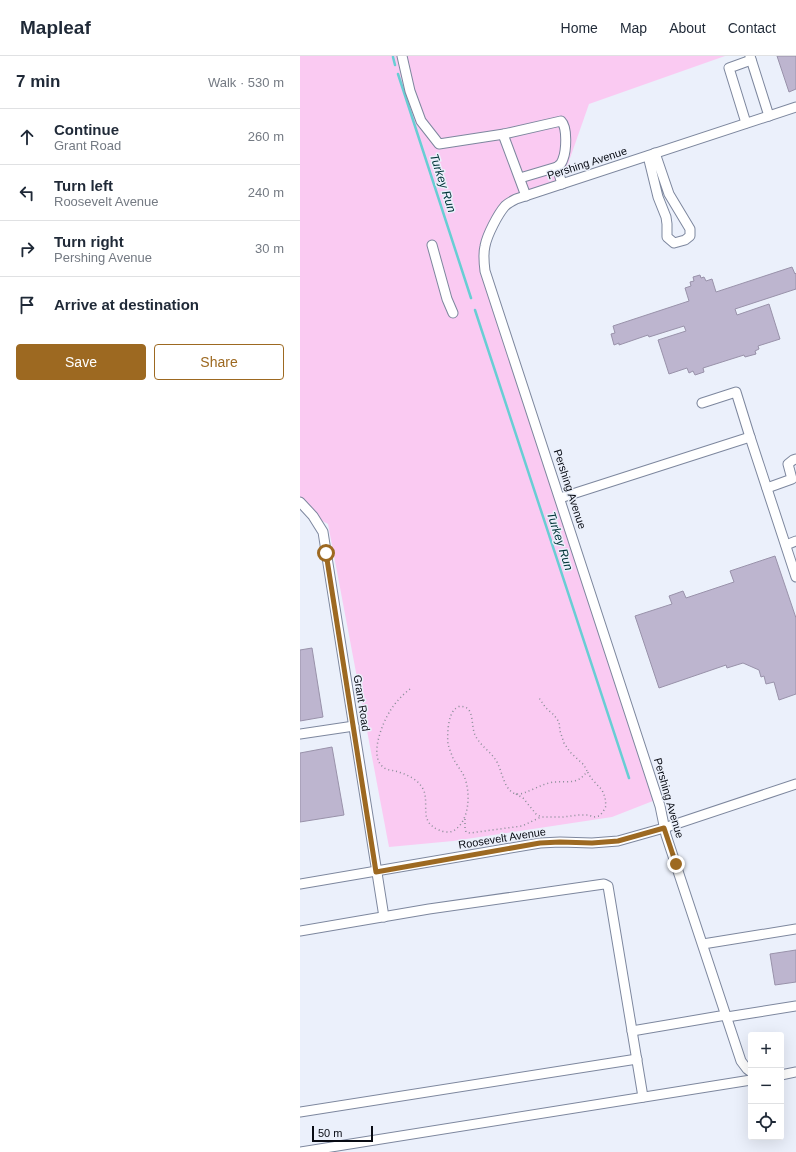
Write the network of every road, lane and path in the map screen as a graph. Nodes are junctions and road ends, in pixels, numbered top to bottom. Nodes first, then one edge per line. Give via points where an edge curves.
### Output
1 (402, 56) edge
2 (750, 58) edge
3 (796, 107) edge
4 (769, 116) junction
5 (746, 123) junction
6 (504, 134) junction
7 (651, 155) junction
8 (557, 167) junction
9 (520, 178) junction
10 (562, 184) junction
11 (526, 196) junction
12 (432, 245) dead end
13 (453, 313) dead end
14 (702, 403) dead end
15 (750, 437) junction
16 (796, 459) edge
17 (767, 488) junction
18 (560, 498) junction
19 (300, 502) edge
20 (796, 542) edge
21 (786, 545) junction
22 (796, 577) edge
23 (410, 689) dead end
24 (539, 698) dead end
25 (354, 726) junction
26 (300, 734) edge
27 (587, 771) junction
28 (796, 784) edge
29 (516, 794) junction
30 (465, 817) junction
31 (541, 817) junction
32 (664, 828) junction
33 (376, 872) junction
34 (300, 884) edge
35 (384, 916) junction
36 (796, 929) edge
37 (300, 931) edge
38 (703, 944) junction
39 (796, 1006) edge
40 (726, 1016) junction
41 (632, 1030) junction
42 (637, 1059) junction
43 (748, 1070) edge
44 (796, 1072) edge
45 (784, 1074) edge
46 (748, 1080) edge
47 (643, 1097) junction
48 (300, 1112) edge
49 (300, 1152) edge

1 - 6 street via 410,91 421,121 439,144
2 - 4 street
2 - 5 street via 729,68
3 - 4 street, Pershing Avenue
4 - 5 street, Pershing Avenue
5 - 7 street, Pershing Avenue
6 - 8 street via 561,121 566,138 564,158
6 - 9 street
7 - 7 street via 658,197 666,217 668,237 674,243 685,240 690,236 690,228 669,194
7 - 10 street, Pershing Avenue
8 - 9 street
8 - 10 street
9 - 11 street
10 - 11 street, Pershing Avenue
11 - 18 street, Pershing Avenue via 505,206 489,234 485,245 484,262
12 - 13 street
14 - 15 street via 736,392
15 - 17 street
15 - 18 street
16 - 17 street via 788,464 792,479
17 - 21 street
18 - 32 street, Pershing Avenue via 660,806
19 - 25 street, Grant Road via 323,532
20 - 21 street
21 - 22 street
23 - 30 path via 390,711 385,722 377,745 376,754 379,761 384,767 408,775 420,785 424,791 426,818 433,828 451,832 458,828
24 - 27 path via 559,722 564,743
25 - 26 street
25 - 33 street, Grant Road
27 - 29 path via 576,780 544,783
27 - 31 path via 602,790 606,806 603,812 594,817
28 - 32 street, Roosevelt Avenue
29 - 30 path via 505,783 498,763 475,735 470,712 466,707 460,706 454,709 450,716 448,742 466,783 468,807
29 - 31 path
30 - 31 path via 466,832 470,833 522,826
32 - 33 street, Roosevelt Avenue via 618,841 540,843
32 - 38 street, Pershing Avenue
33 - 34 street, Roosevelt Avenue
33 - 35 street, Grant Road
35 - 37 street
35 - 41 street via 604,884 608,886
36 - 38 street
38 - 40 street, Pershing Avenue
39 - 40 street
40 - 41 street
40 - 43 street, Pershing Avenue via 741,1061
41 - 42 street
42 - 47 street
42 - 48 street
44 - 45 street
46 - 47 street
47 - 49 street

